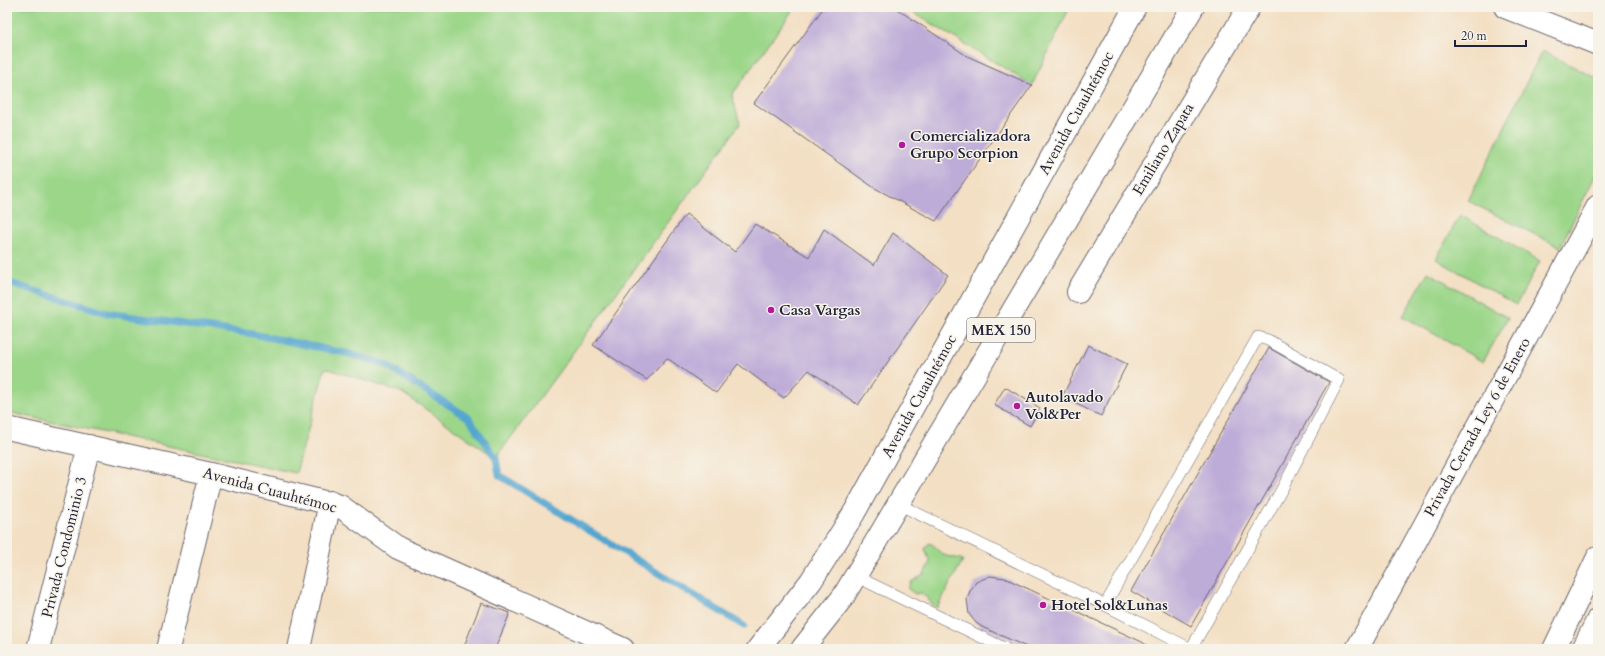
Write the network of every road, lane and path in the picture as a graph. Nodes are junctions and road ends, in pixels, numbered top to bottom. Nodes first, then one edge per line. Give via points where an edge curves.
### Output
1 (1135, 7) edge
2 (1193, 7) edge
3 (1248, 7) edge
4 (1505, 7) edge
5 (1598, 44) edge
6 (1598, 206) edge
7 (1078, 292) dead end
8 (7, 428) edge
9 (89, 446) junction
10 (211, 474) junction
11 (330, 502) junction
12 (898, 504) junction
13 (1598, 557) edge
14 (855, 576) junction
15 (1105, 605) junction
16 (1598, 619) edge
17 (38, 649) edge
18 (168, 649) edge
19 (299, 649) edge
20 (623, 649) edge
21 (758, 649) edge
22 (802, 649) edge
23 (1006, 649) edge
24 (1191, 649) edge
25 (1357, 649) edge
26 (1554, 649) edge
27 (1583, 649) edge

1 - 21 street, Avenida Cuauhtémoc / MEX 150 via 854,513 811,582
2 - 12 street, MEX 150
3 - 7 street, Emiliano Zapata
4 - 5 street
6 - 25 street, Privada Cerrada Ley 6 de Enero
8 - 9 street, Avenida Cuauhtémoc
9 - 10 street, Avenida Cuauhtémoc
9 - 17 street, Privada Condominio 3
10 - 11 street, Avenida Cuauhtémoc
10 - 18 street
11 - 19 street
11 - 20 street, Avenida Cuauhtémoc via 340,506 398,548
12 - 14 street, MEX 150
12 - 15 lane
13 - 26 street
14 - 22 street, MEX 150
14 - 23 lane
15 - 24 lane
15 - 24 lane via 1258,337 1268,340 1339,380 1282,489
16 - 27 street

